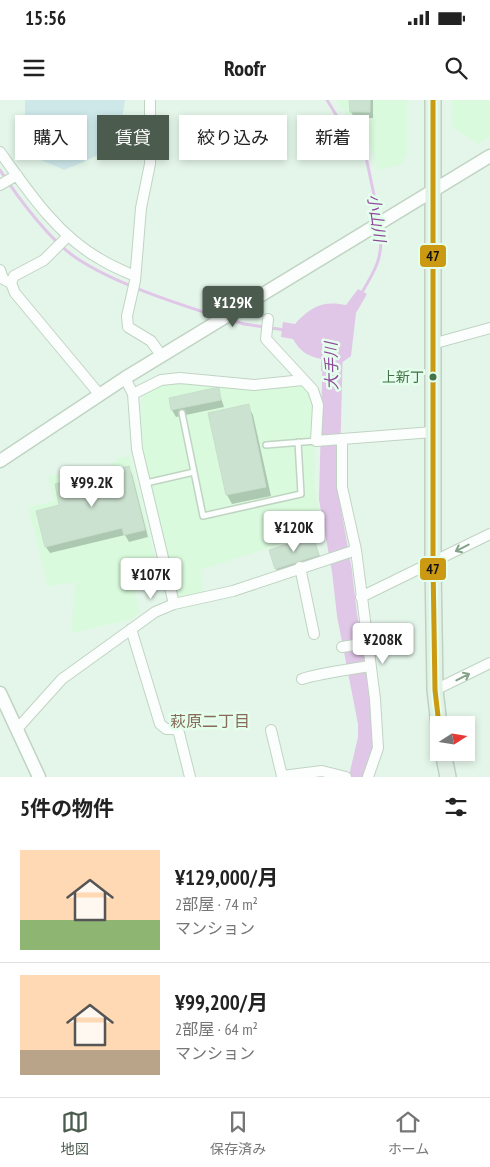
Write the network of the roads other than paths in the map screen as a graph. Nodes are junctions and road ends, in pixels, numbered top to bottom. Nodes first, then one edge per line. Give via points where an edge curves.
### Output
1 (150, 100) edge
2 (433, 100) edge
3 (0, 152) edge
4 (490, 156) edge
5 (15, 176) junction
6 (1, 184) edge
7 (432, 190) junction
8 (66, 238) junction
9 (0, 270) edge
10 (135, 279) junction
11 (11, 282) junction
12 (268, 319) dead end
13 (490, 328) edge
14 (432, 344) junction
15 (161, 355) junction
16 (126, 378) junction
17 (303, 380) junction
18 (133, 394) junction
19 (100, 395) junction
20 (182, 413) dead end
21 (433, 432) junction
22 (319, 441) junction
23 (340, 441) junction
24 (298, 442) junction
25 (266, 445) dead end
26 (0, 461) edge
27 (194, 472) junction
28 (145, 484) junction
29 (490, 534) edge
30 (354, 550) junction
31 (433, 563) junction
32 (300, 567) junction
33 (361, 597) junction
34 (174, 604) junction
35 (131, 629) junction
36 (314, 634) dead end
37 (364, 644) junction
38 (344, 646) dead end
39 (490, 663) edge
40 (367, 666) junction
41 (302, 679) dead end
42 (435, 690) junction
43 (1, 698) edge
44 (438, 716) edge
45 (17, 729) junction
46 (271, 730) dead end
47 (445, 761) edge
48 (39, 777) edge
49 (190, 777) edge
50 (346, 777) edge
51 (368, 777) edge
52 (448, 777) edge

1 - 10 street via 150,164 141,208
2 - 7 main road
3 - 5 street
4 - 7 street
5 - 6 street
5 - 8 street
7 - 14 main road
7 - 15 street
8 - 10 street
8 - 11 street via 33,267 14,276
9 - 11 street via 3,279
10 - 15 street via 127,316 128,328 151,341
11 - 19 street via 15,293
12 - 17 street via 266,340
13 - 14 street
14 - 21 main road
15 - 16 street
16 - 18 street
16 - 19 street
17 - 18 street via 254,385 180,378 160,380
17 - 22 street via 313,390 318,405
18 - 28 street via 137,449
19 - 26 street
20 - 27 lane
21 - 23 street
21 - 31 main road
22 - 23 street
22 - 24 lane
23 - 30 street via 342,487
24 - 25 lane
24 - 27 lane via 301,494 203,516
27 - 28 lane
28 - 34 street
29 -> 31 street
30 - 32 street
30 - 33 street
31 - 33 street
31 - 42 main road
32 - 34 street via 233,591
32 - 36 street
33 - 37 street
34 - 35 street via 155,612
35 - 45 street via 62,679
35 - 49 street via 160,724 180,733
37 - 38 street
37 - 40 street
42 -> 39 street
40 - 41 street via 334,670
40 - 51 street via 375,699 378,748
42 - 44 main road
43 - 45 street
45 - 48 street
46 - 50 street via 282,776 322,771
47 - 52 main road

